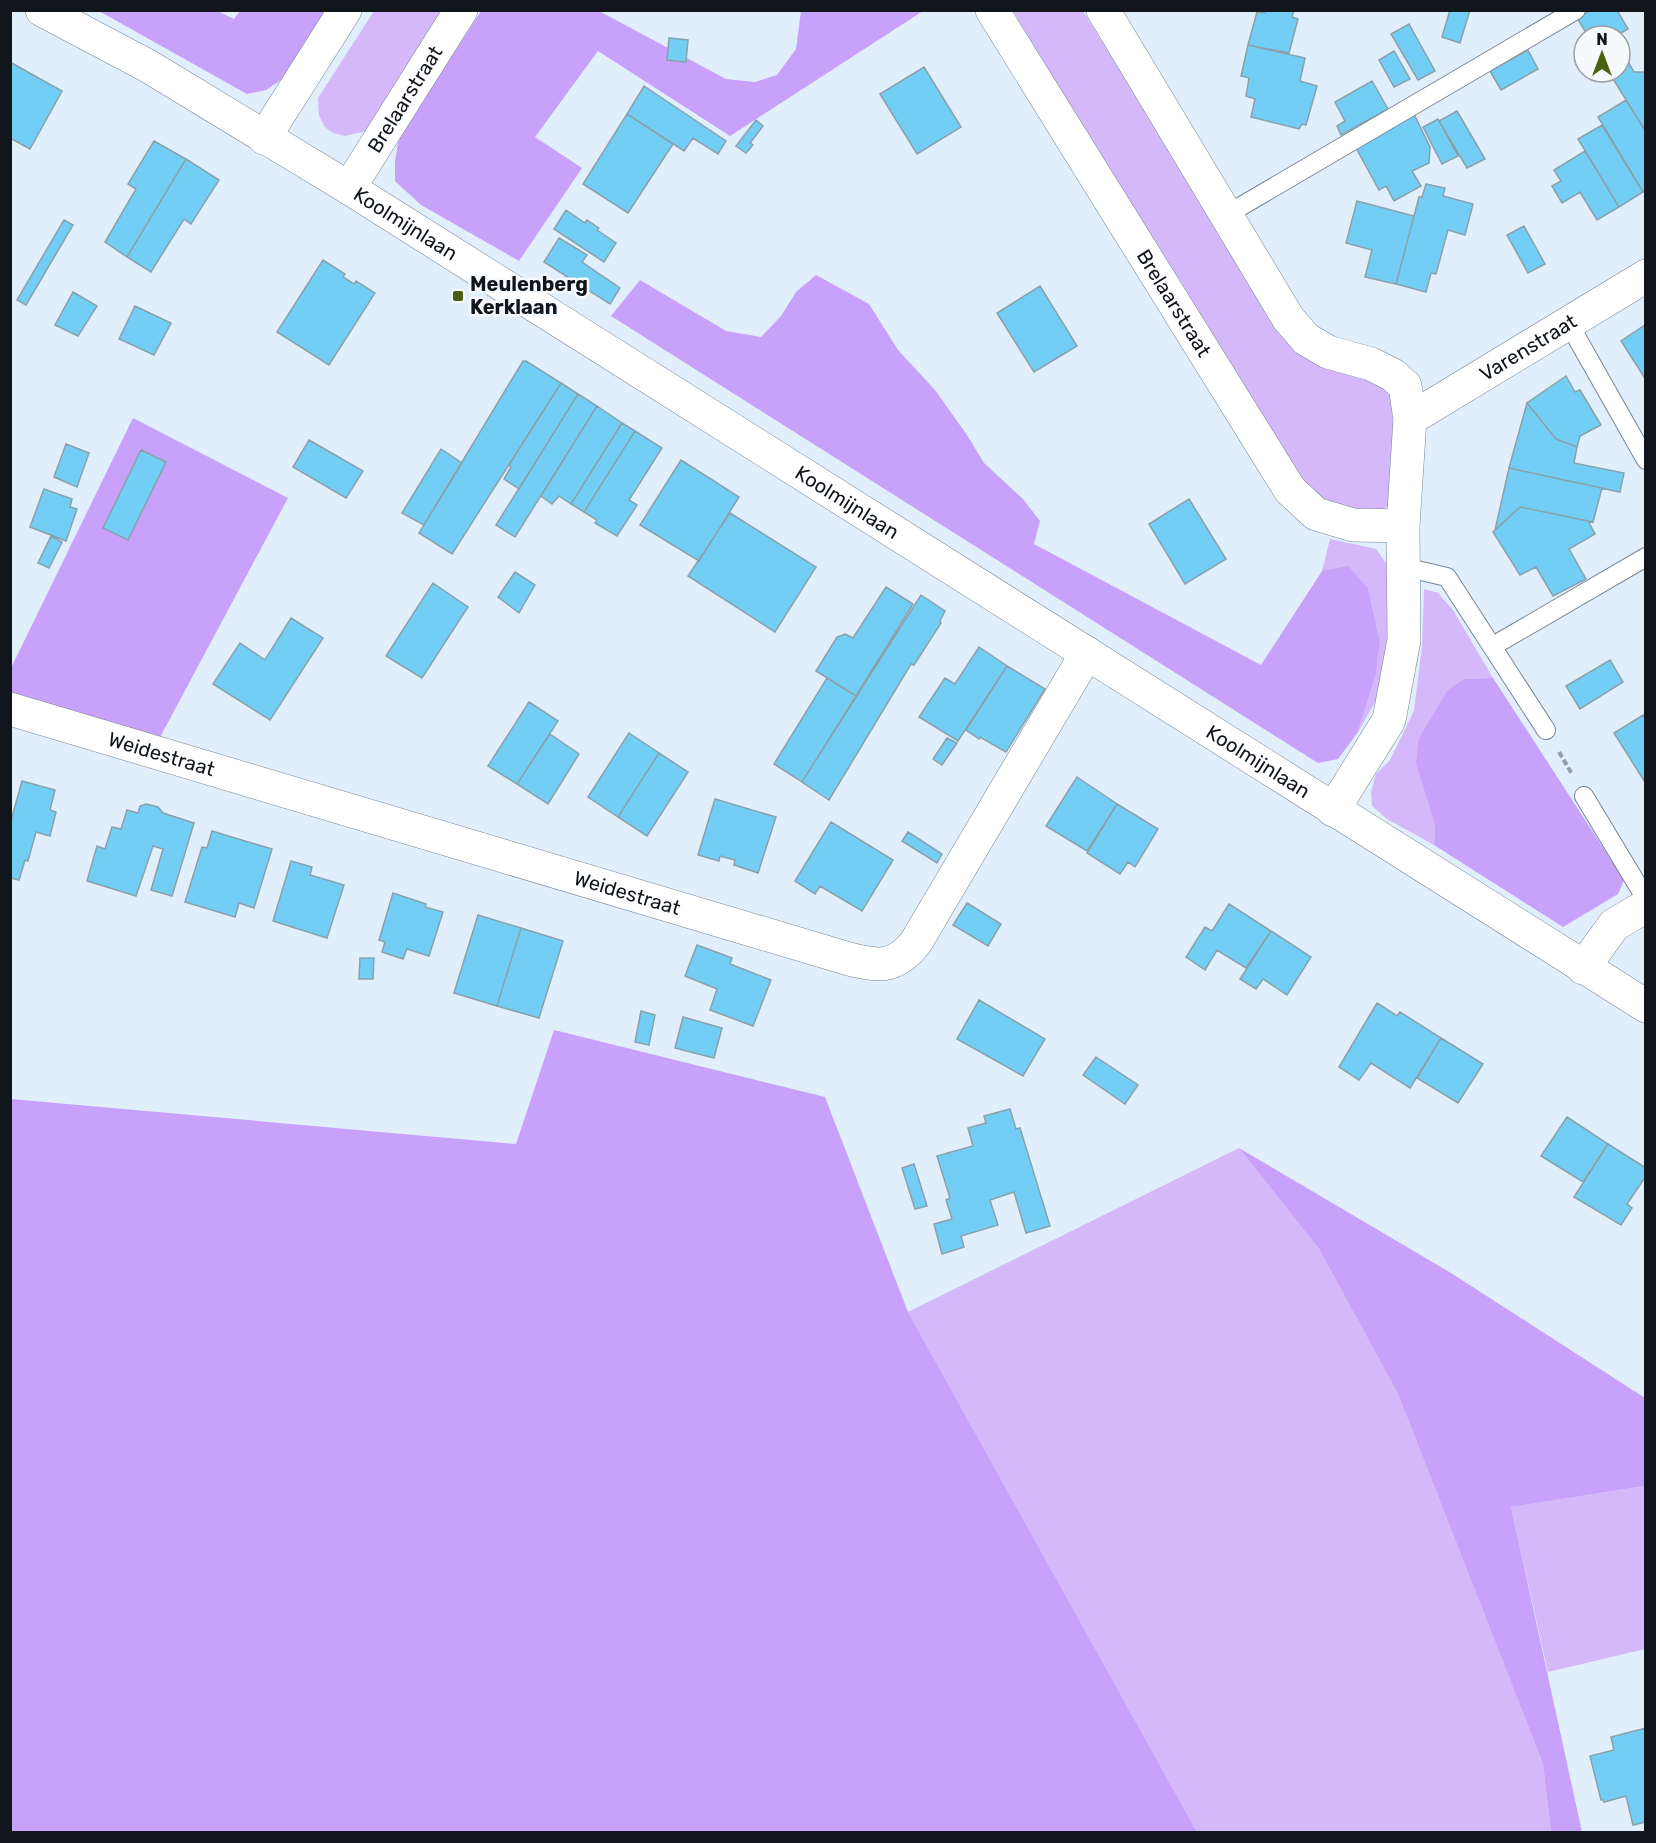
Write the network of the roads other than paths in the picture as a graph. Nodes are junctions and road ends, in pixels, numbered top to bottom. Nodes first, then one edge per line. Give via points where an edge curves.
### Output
1 (42, 10) edge
2 (345, 10) edge
3 (461, 10) edge
4 (992, 10) edge
5 (1576, 10) edge
6 (1106, 11) edge
7 (264, 138) junction
8 (349, 188) junction
9 (1226, 215) junction
10 (1646, 276) edge
11 (1569, 324) junction
12 (1410, 419) junction
13 (1646, 460) edge
14 (1403, 526) junction
15 (1646, 556) edge
16 (1404, 567) junction
17 (1493, 646) junction
18 (1086, 653) junction
19 (10, 709) edge
20 (1546, 730) road end
21 (1584, 796) road end
22 (1334, 810) junction
23 (1646, 899) edge
24 (1646, 906) edge
25 (1583, 968) junction
26 (1646, 1006) edge

1 - 7 street, Koolmijnlaan via 148,66
2 - 7 street
3 - 8 street, Brelaarstraat
4 - 14 street, Brelaarstraat via 1290,490 1316,514 1353,525
5 - 9 lane
6 - 9 street
7 - 8 street, Koolmijnlaan
8 - 18 street, Koolmijnlaan
9 - 12 street via 1288,318 1306,339 1329,352 1394,375 1405,386
10 - 11 street, Varenstraat
11 - 12 street, Varenstraat
11 - 13 lane
12 - 14 street
14 - 16 street
15 - 17 lane
16 - 17 lane via 1447,578
16 - 22 street via 1404,640 1389,720
17 - 20 lane
18 - 19 street, Weidestraat via 916,942 897,961 884,964 849,959
18 - 22 street, Koolmijnlaan
21 - 23 lane
22 - 25 street, Koolmijnlaan
24 - 25 street via 1614,925
25 - 26 street, Koolmijnlaan

